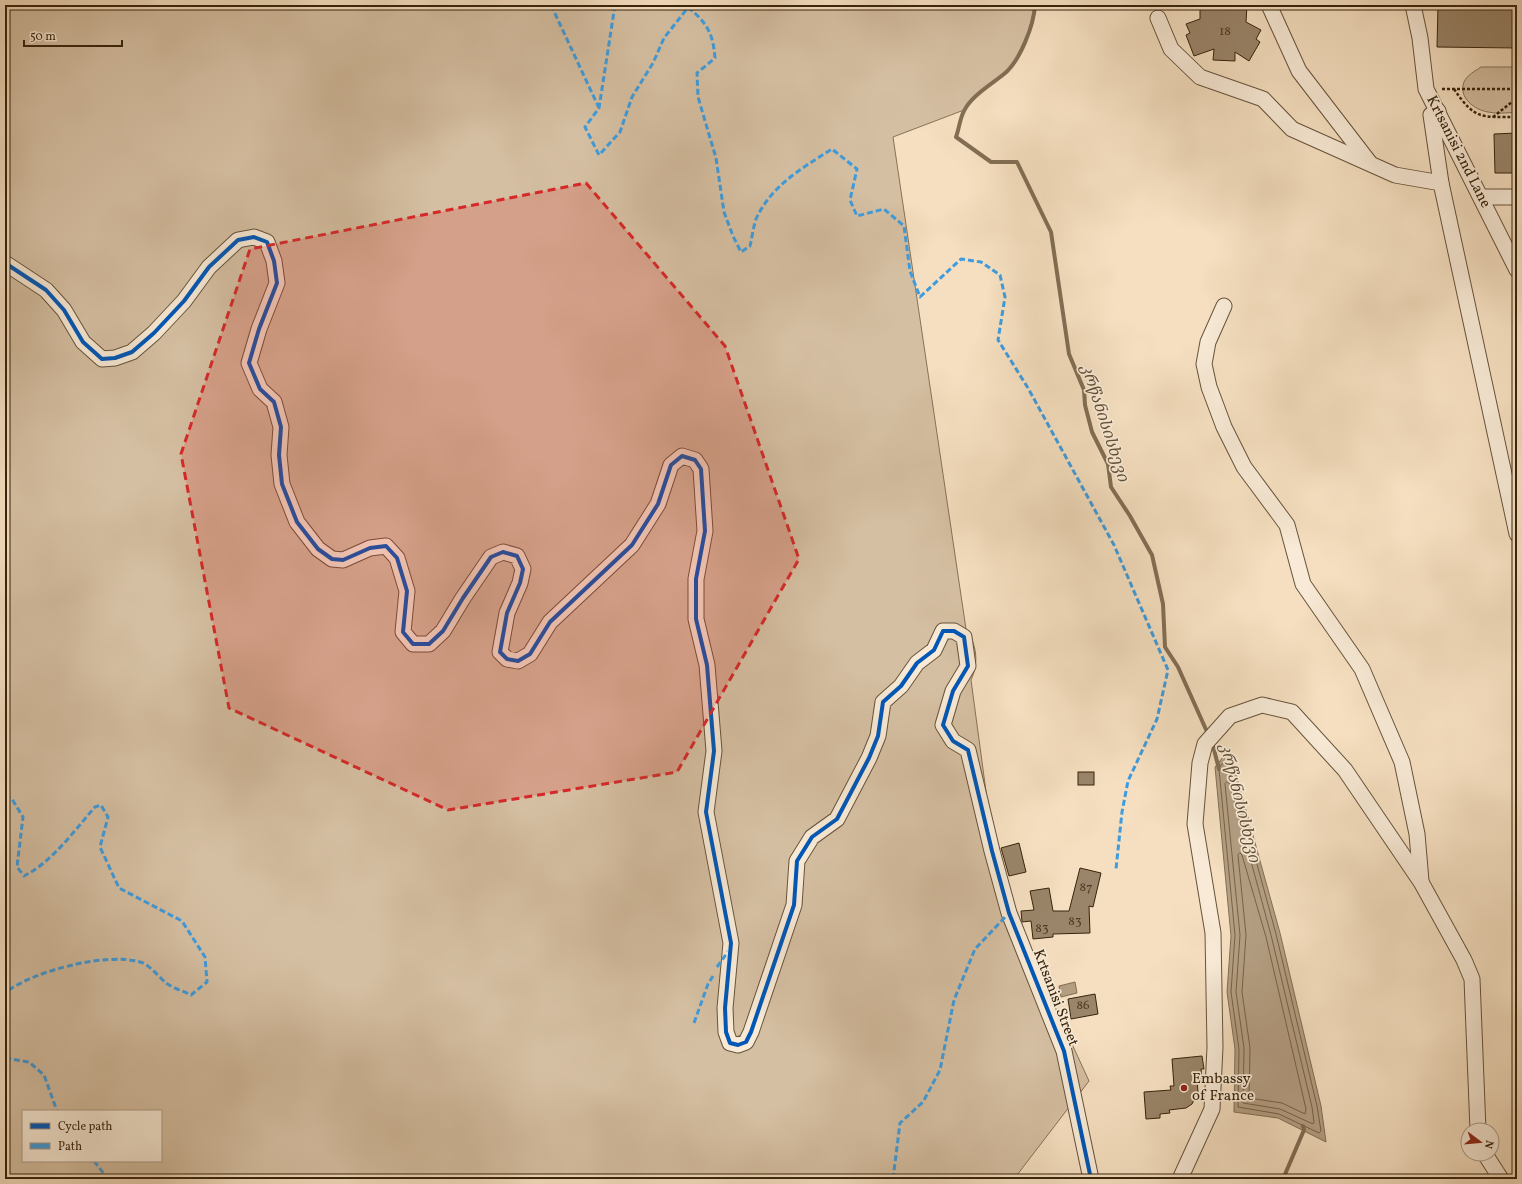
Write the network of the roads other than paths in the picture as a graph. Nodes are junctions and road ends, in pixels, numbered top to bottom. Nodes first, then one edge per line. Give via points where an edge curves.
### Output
1 (1269, 5) edge
2 (1413, 5) edge
3 (1158, 18) dead end
4 (1438, 112) junction
5 (1370, 163) junction
6 (1441, 183) junction
7 (1481, 197) junction
8 (1517, 197) edge
9 (5, 263) edge
10 (1517, 270) edge
11 (1224, 306) dead end
12 (1517, 534) edge
13 (1422, 882) junction
14 (1478, 1122) edge
15 (1490, 1162) edge
16 (1091, 1179) edge
17 (1180, 1179) edge
18 (1501, 1179) edge

1 - 5 street via 1299,71
2 - 4 street, Krtsanisi 2nd Lane via 1426,89
3 - 5 street via 1171,49 1200,77 1263,99 1292,129
4 - 6 street via 1431,115
4 - 7 street, Krtsanisi 2nd Lane
5 - 6 street via 1395,175
6 - 12 street
7 - 8 street
7 - 10 street, Krtsanisi 2nd Lane
9 - 16 street, Krtsanisi Street via 46,290 64,310 83,342 102,359 115,358 132,352 154,333 184,301 209,267 238,240 254,237 267,242 274,261 277,283 249,363 260,389 274,402 281,427 279,455 282,484 297,522 318,549 332,559 343,560 370,548 386,546 397,558 407,591 403,632 413,644 429,644 443,632 491,557 503,552 517,556 523,569 507,613 500,652 507,659 518,661 530,654 550,622 632,545 658,504 671,465 682,456 695,460 700,469 705,531 696,579 696,619 707,665 714,751 706,812 731,943 725,1008 726,1032 730,1043 738,1045 746,1042 751,1032 794,905 797,861 812,837 837,819 878,736 883,702 901,686 916,663 934,650 943,631 954,631 964,637 968,666 952,691 943,725 953,741 968,750 1009,913 1064,1051
11 - 13 street via 1208,342 1204,364 1209,387 1224,427 1244,467 1287,525 1303,584 1362,669 1402,762 1417,834
13 - 14 street via 1472,979
13 - 17 street via 1345,770 1292,712 1262,705 1230,716 1205,744 1200,763 1195,824 1213,932 1215,1047 1212,1109
15 - 18 street

